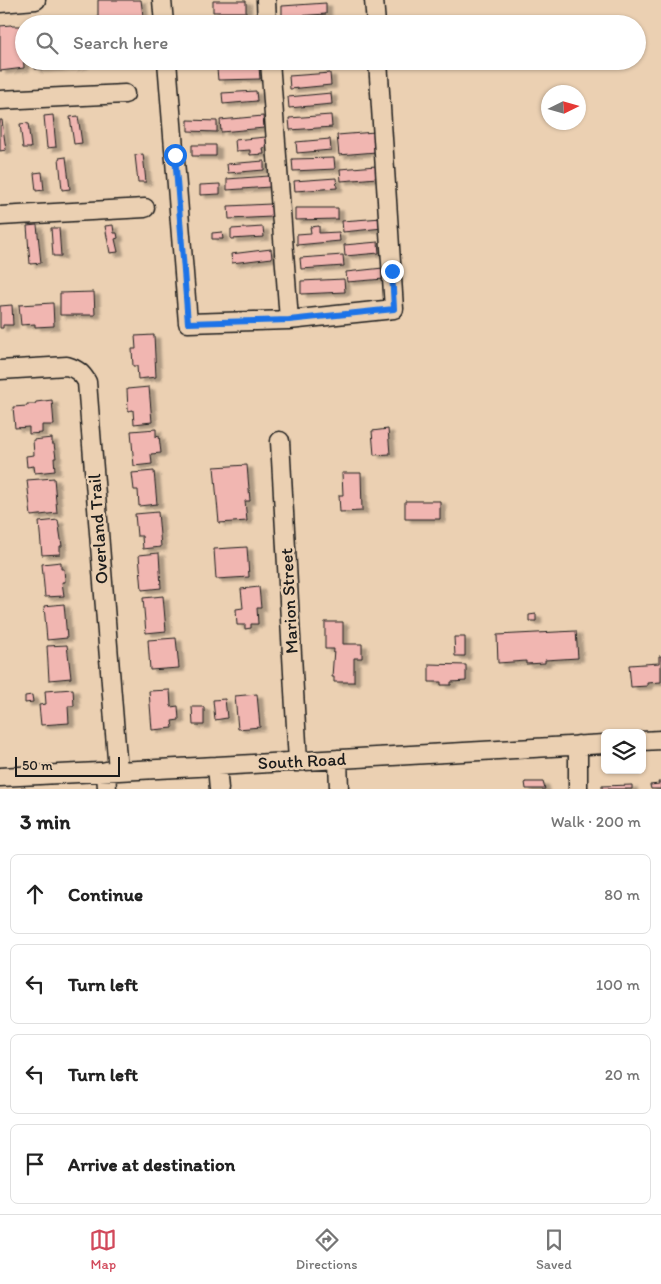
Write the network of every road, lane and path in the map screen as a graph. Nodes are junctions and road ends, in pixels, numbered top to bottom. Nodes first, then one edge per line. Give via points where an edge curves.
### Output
1 (36, 0) edge
2 (162, 0) edge
3 (266, 0) edge
4 (374, 0) edge
5 (0, 3) edge
6 (163, 15) edge
7 (267, 15) edge
8 (375, 15) edge
9 (168, 70) edge
10 (271, 70) edge
11 (379, 70) edge
12 (125, 94) dead end
13 (0, 100) edge
14 (146, 208) dead end
15 (0, 216) edge
16 (289, 320) junction
17 (0, 370) edge
18 (280, 441) dead end
19 (661, 740) edge
20 (646, 742) edge
21 (601, 744) edge
22 (578, 745) junction
23 (338, 759) junction
24 (298, 762) junction
25 (218, 766) junction
26 (112, 771) junction
27 (0, 777) edge
28 (107, 789) edge
29 (219, 789) edge
30 (339, 789) edge
31 (578, 789) edge

1 - 5 street
2 - 6 street
3 - 7 street
4 - 8 street
9 - 16 street via 188,323
10 - 16 street
11 - 16 street via 394,309
12 - 13 street
14 - 15 street
17 - 26 street, Overland Trail via 67,366 76,368 87,382
18 - 24 street, Marion Street
19 - 20 street
21 - 22 street, South Road
22 - 23 street, South Road
22 - 31 street
23 - 24 street, South Road
23 - 30 street
24 - 25 street, South Road
25 - 26 street, South Road
25 - 29 street
26 - 27 street, South Road
26 - 28 street, Overland Trail

